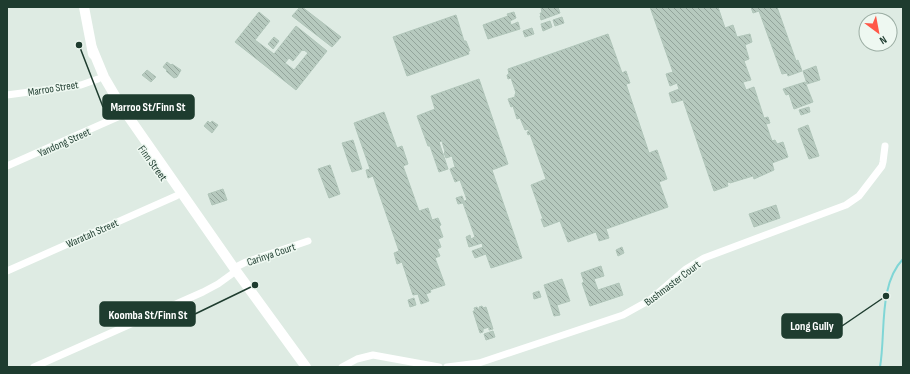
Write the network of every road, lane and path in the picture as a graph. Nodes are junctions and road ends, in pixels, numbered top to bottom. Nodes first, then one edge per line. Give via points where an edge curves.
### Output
1 (84, 7) edge
2 (101, 78) junction
3 (7, 95) edge
4 (123, 115) junction
5 (885, 146) dead end
6 (7, 166) edge
7 (179, 194) junction
8 (308, 241) dead end
9 (235, 269) junction
10 (7, 271) edge
11 (34, 367) edge
12 (306, 367) edge
13 (342, 367) edge
14 (439, 367) edge
15 (447, 367) edge

1 - 2 street, Finn Street
2 - 3 street, Marroo Street via 74,86
2 - 4 street, Finn Street
4 - 6 street, Yandong Street
4 - 7 street, Finn Street
5 - 15 street, Bushmaster Court via 882,166 859,196 846,206 704,258 686,269 650,300 623,315 479,363
7 - 9 street, Finn Street
7 - 10 street, Waratah Street
8 - 9 street, Carinya Court via 246,262
9 - 11 street, Carinya Court via 218,284 203,292
9 - 12 street, Finn Street
13 - 14 street via 357,359 373,355

